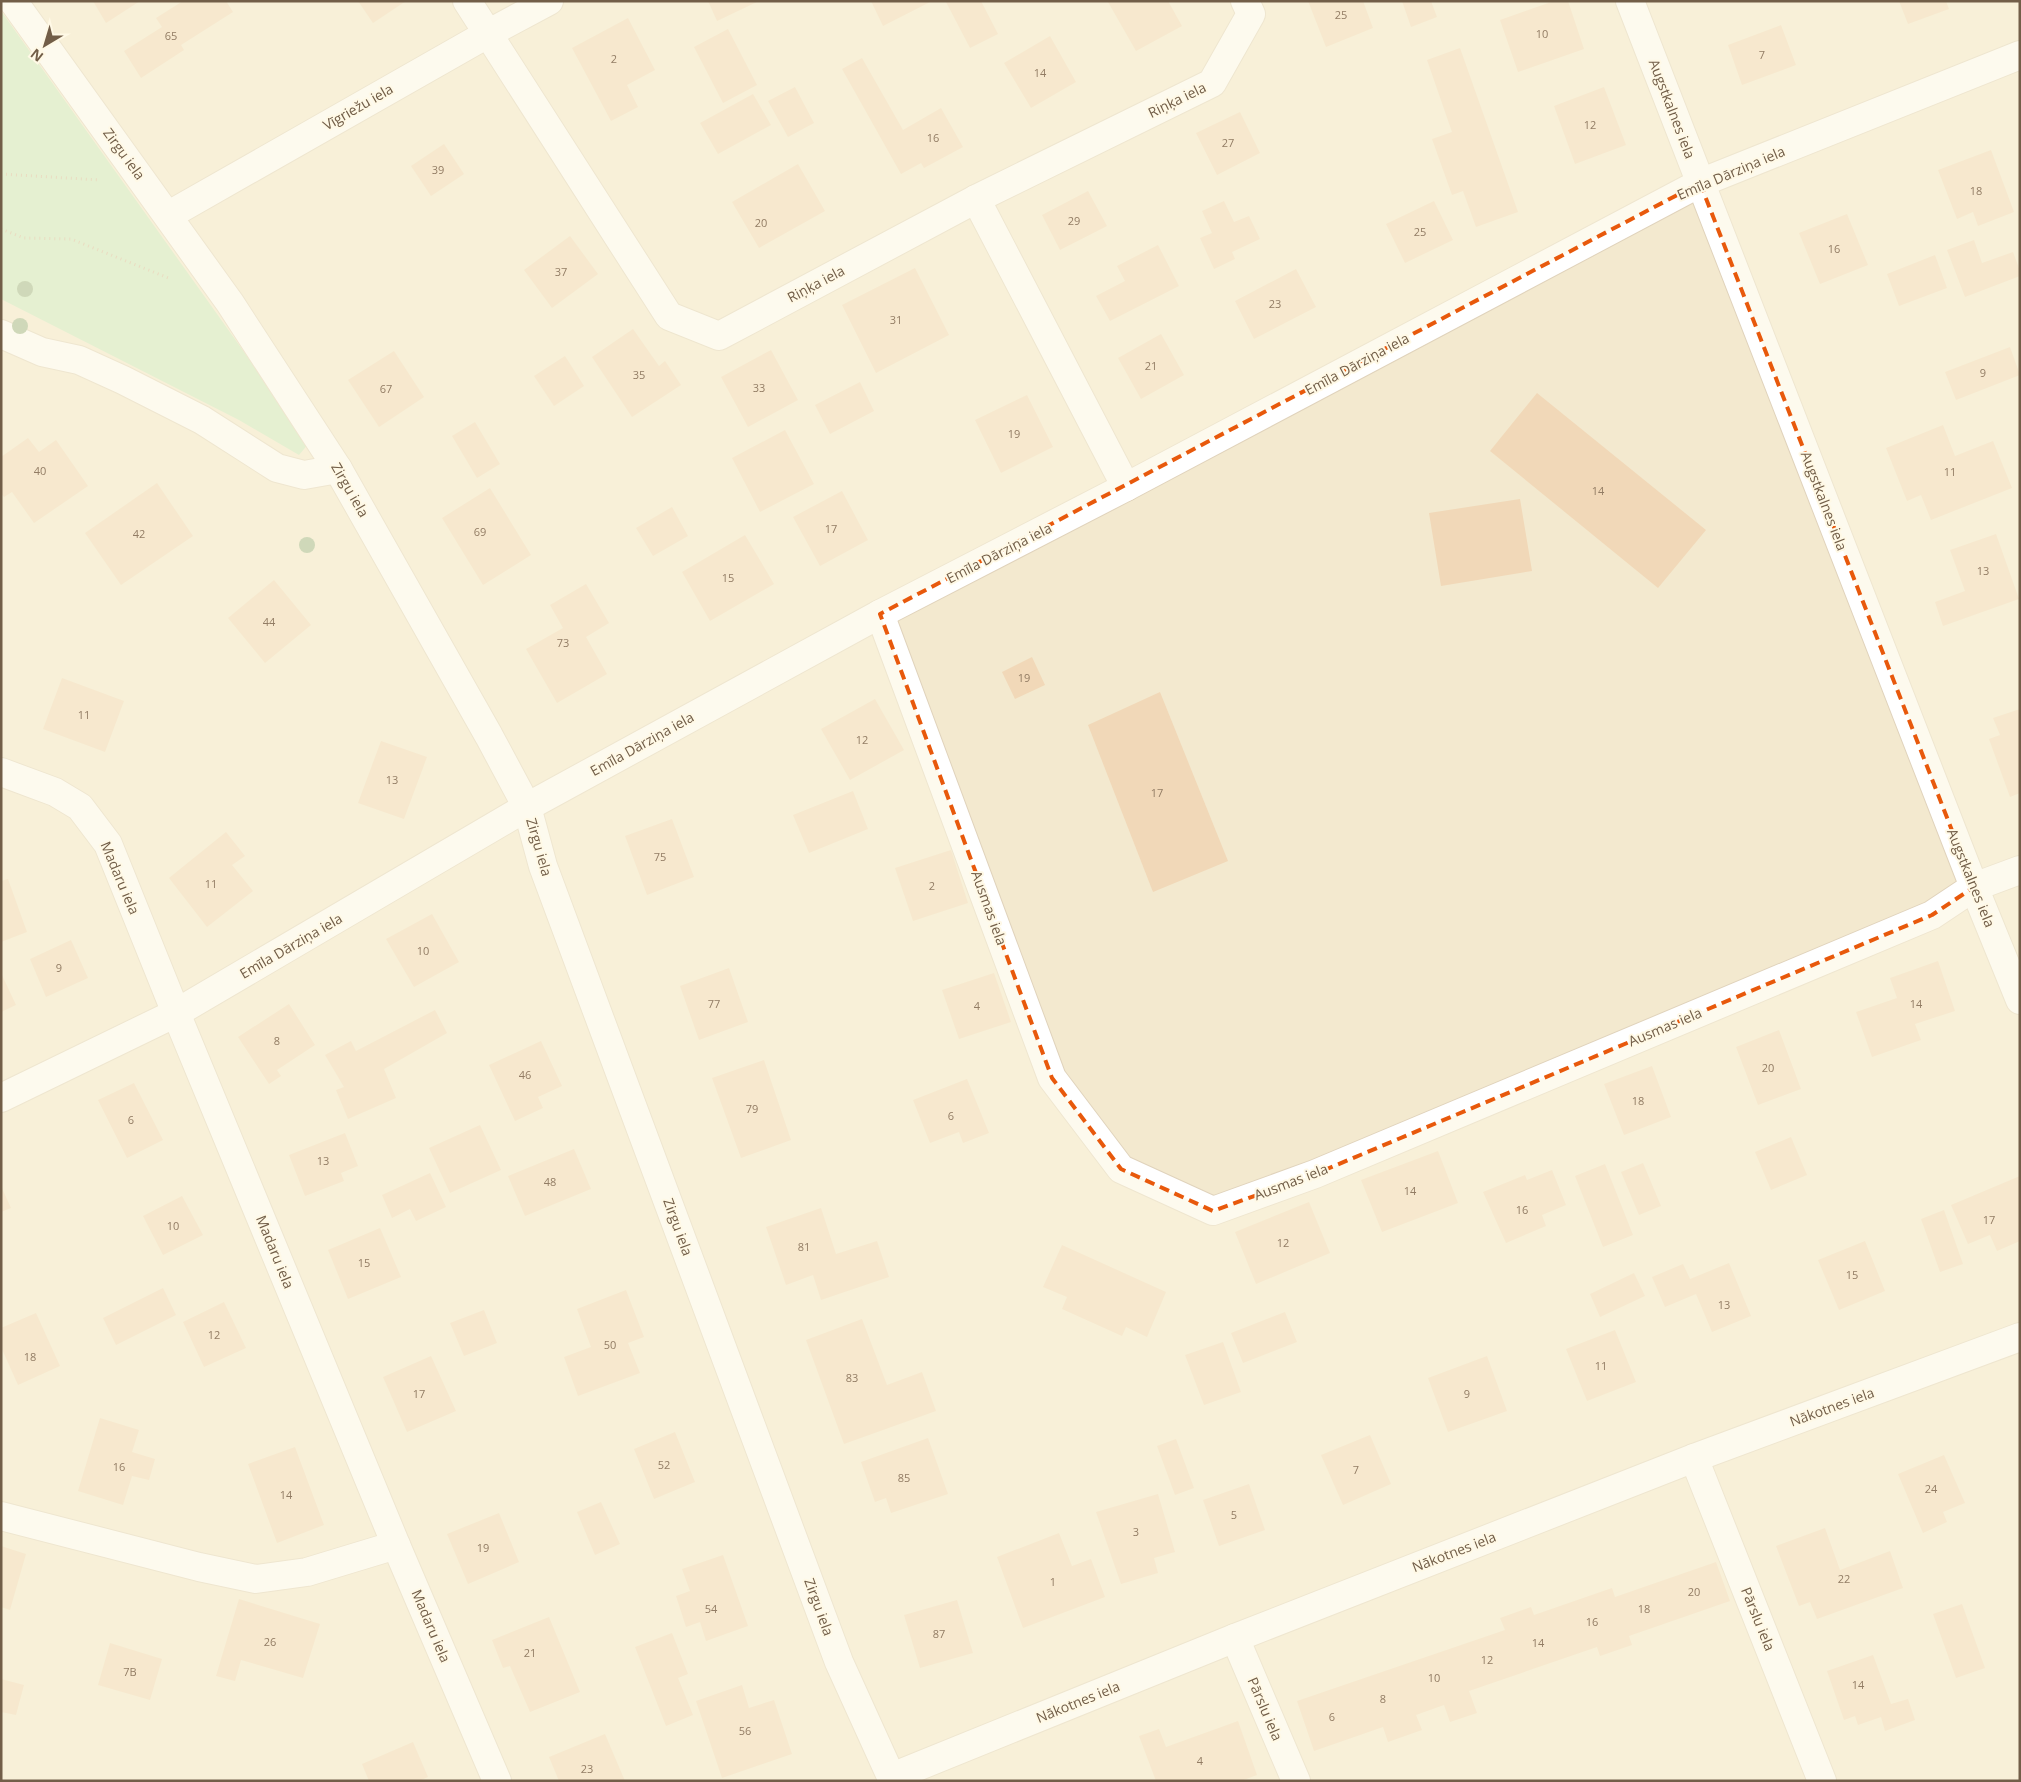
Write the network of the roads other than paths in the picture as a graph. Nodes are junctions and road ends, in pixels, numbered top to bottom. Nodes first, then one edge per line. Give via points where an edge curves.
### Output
1 (13, 1) edge
2 (467, 1) edge
3 (549, 1) edge
4 (1245, 1) edge
5 (1630, 1) edge
6 (489, 33) junction
7 (2020, 56) edge
8 (1700, 183) junction
9 (976, 199) junction
10 (169, 215) junction
11 (1, 334) edge
12 (338, 469) junction
13 (1126, 487) junction
14 (880, 614) junction
15 (1, 772) edge
16 (528, 807) junction
17 (2020, 870) edge
18 (1974, 887) junction
19 (2020, 1000) edge
20 (176, 1013) junction
21 (1, 1098) edge
22 (2020, 1337) edge
23 (1694, 1458) junction
24 (1, 1516) edge
25 (396, 1545) junction
26 (1235, 1638) junction
27 (893, 1779) edge
28 (498, 1781) edge
29 (1296, 1781) edge
30 (1822, 1781) edge

1 - 10 street, Zirgu iela
2 - 6 street, Riņķa iela
3 - 6 street, Vīgriežu iela
4 - 9 street, Riņķa iela via 1251,14 1212,83
5 - 8 street, Augstkalnes iela
6 - 9 street, Riņķa iela via 669,316 719,336
6 - 10 street, Vīgriežu iela
7 - 8 street, Emīla Dārziņa iela
8 - 13 street, Emīla Dārziņa iela
8 - 18 street, Augstkalnes iela
9 - 13 street
10 - 12 street, Zirgu iela
11 - 12 street via 42,352 79,360 123,380 202,420 277,468 304,476
12 - 16 street, Zirgu iela
13 - 14 street, Emīla Dārziņa iela
14 - 16 street, Emīla Dārziņa iela
14 - 18 street, Ausmas iela via 1052,1078 1121,1169 1213,1211 1324,1170 1932,915
15 - 20 street, Madaru iela via 55,792 80,807 108,844
16 - 20 street, Emīla Dārziņa iela
16 - 27 street, Zirgu iela via 543,866 839,1662
17 - 18 street, Ausmas iela
18 - 19 street, Augstkalnes iela
20 - 21 street, Emīla Dārziņa iela
20 - 25 street, Madaru iela
22 - 23 street, Nākotnes iela
23 - 26 street, Nākotnes iela
23 - 30 street, Pārslu iela
24 - 25 street via 256,1579 306,1572
25 - 28 street, Madaru iela
26 - 27 street, Nākotnes iela
26 - 29 street, Pārslu iela

